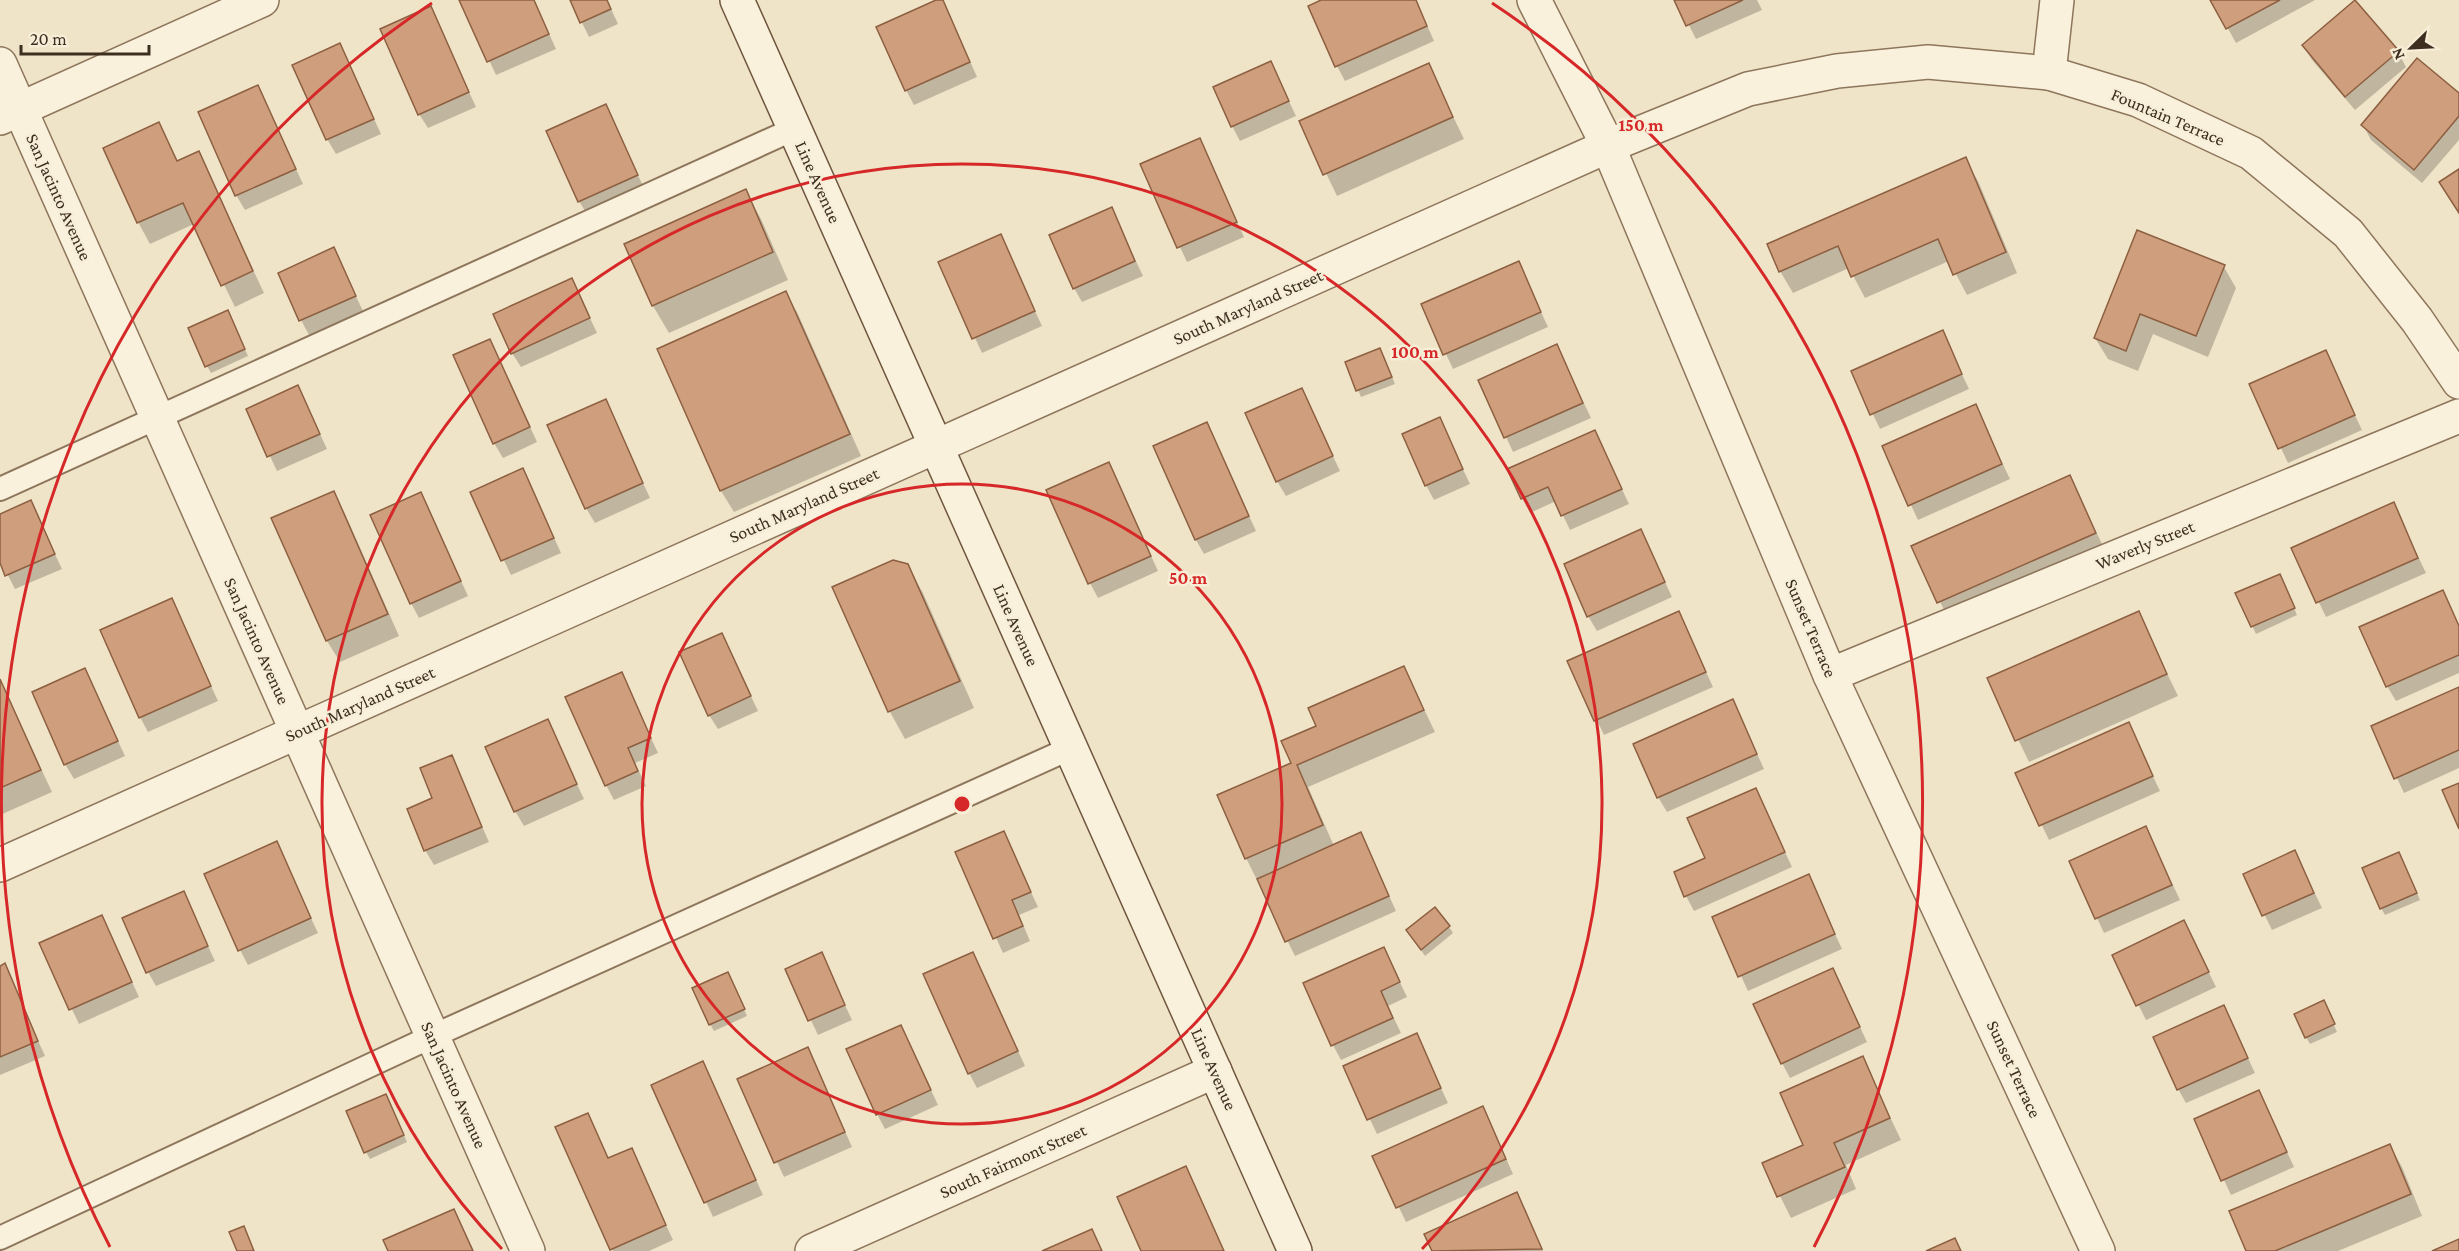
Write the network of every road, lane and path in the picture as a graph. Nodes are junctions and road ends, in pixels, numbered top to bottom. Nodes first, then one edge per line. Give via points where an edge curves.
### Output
1 (262, 0) edge
2 (737, 0) edge
3 (1534, 0) edge
4 (2057, 0) edge
5 (0, 64) edge
6 (2049, 73) junction
7 (10, 113) edge
8 (794, 129) junction
9 (1608, 146) junction
10 (2459, 382) edge
11 (157, 416) junction
12 (2459, 416) edge
13 (936, 446) junction
14 (0, 489) edge
15 (1830, 675) junction
16 (297, 732) junction
17 (1071, 748) junction
18 (0, 866) edge
19 (432, 1036) junction
20 (1215, 1071) junction
21 (0, 1238) edge
22 (528, 1251) edge
23 (812, 1251) edge
24 (1295, 1251) edge
25 (2098, 1251) edge

1 - 7 street
2 - 8 street, Line Avenue
3 - 9 street, Sunset Terrace
4 - 6 street
5 - 7 street, San Jacinto Avenue
6 - 9 street, Fountain Terrace via 1928,62 1837,71 1748,89
6 - 10 street, Fountain Terrace via 2138,100 2251,153 2348,233 2417,320
7 - 11 street, San Jacinto Avenue
8 - 11 lane
8 - 13 street, Line Avenue
9 - 13 street, South Maryland Street
9 - 15 street, Sunset Terrace
11 - 14 lane
11 - 16 street, San Jacinto Avenue
12 - 15 street, Waverly Street
13 - 16 street, South Maryland Street
13 - 17 street, Line Avenue
15 - 25 street, Sunset Terrace
16 - 18 street, South Maryland Street
16 - 19 street, San Jacinto Avenue
17 - 19 lane
17 - 20 street, Line Avenue
19 - 21 lane
19 - 22 street, San Jacinto Avenue
20 - 23 street, South Fairmont Street
20 - 24 street, Line Avenue

